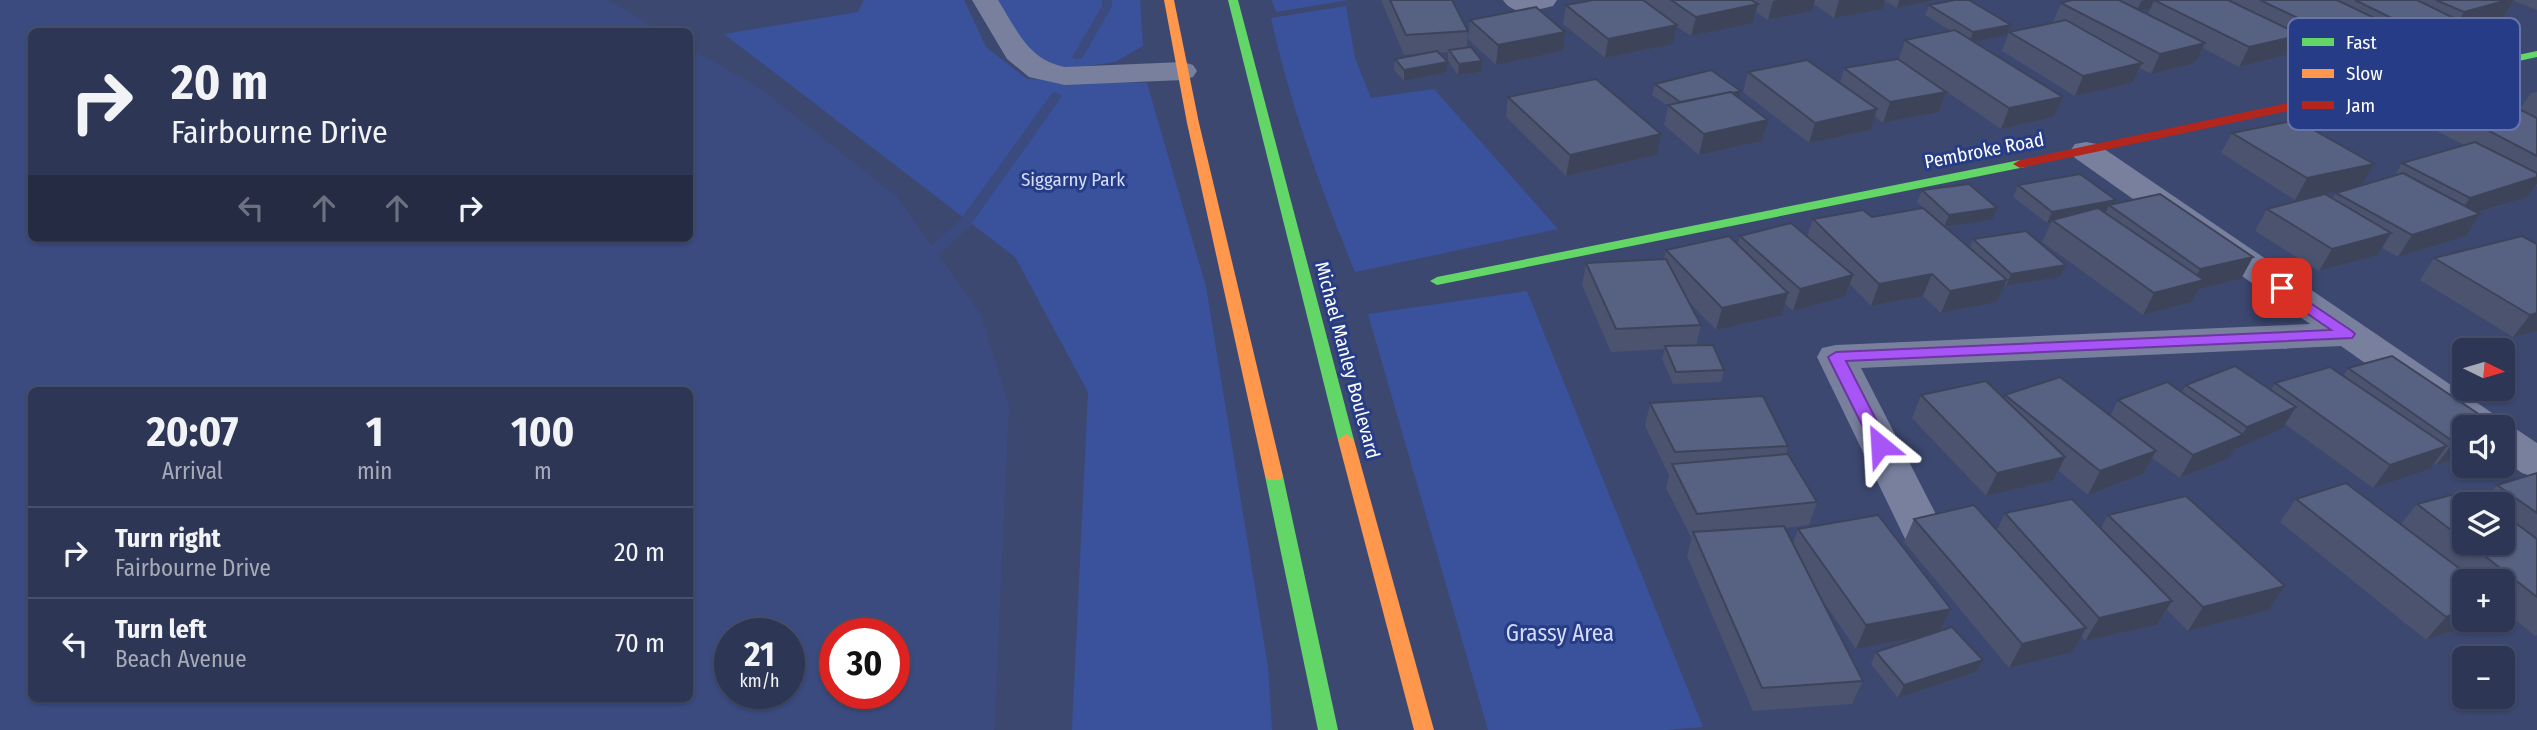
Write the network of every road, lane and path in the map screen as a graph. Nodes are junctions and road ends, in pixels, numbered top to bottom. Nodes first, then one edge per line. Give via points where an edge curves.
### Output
1 (985, 0) edge
2 (1169, 0) edge
3 (1233, 0) edge
4 (1516, 0) edge
5 (1544, 0) edge
6 (1183, 71) junction
7 (2288, 108) edge
8 (2086, 151) junction
9 (1437, 282) dead end
10 (2347, 334) junction
11 (2466, 415) edge
12 (2515, 448) edge
13 (2537, 463) edge
14 (1924, 534) edge
15 (1328, 730) edge
16 (1424, 730) edge

1 - 6 street via 1017,53 1040,72 1065,76
2 - 6 main road
3 - 16 main road, Michael Manley Boulevard
4 - 5 street via 1521,4
6 - 15 main road
7 - 8 main road, Pembroke Road
8 - 9 main road, Pembroke Road
8 - 10 street
10 - 11 street
10 - 14 street via 1836,357
12 - 13 street

